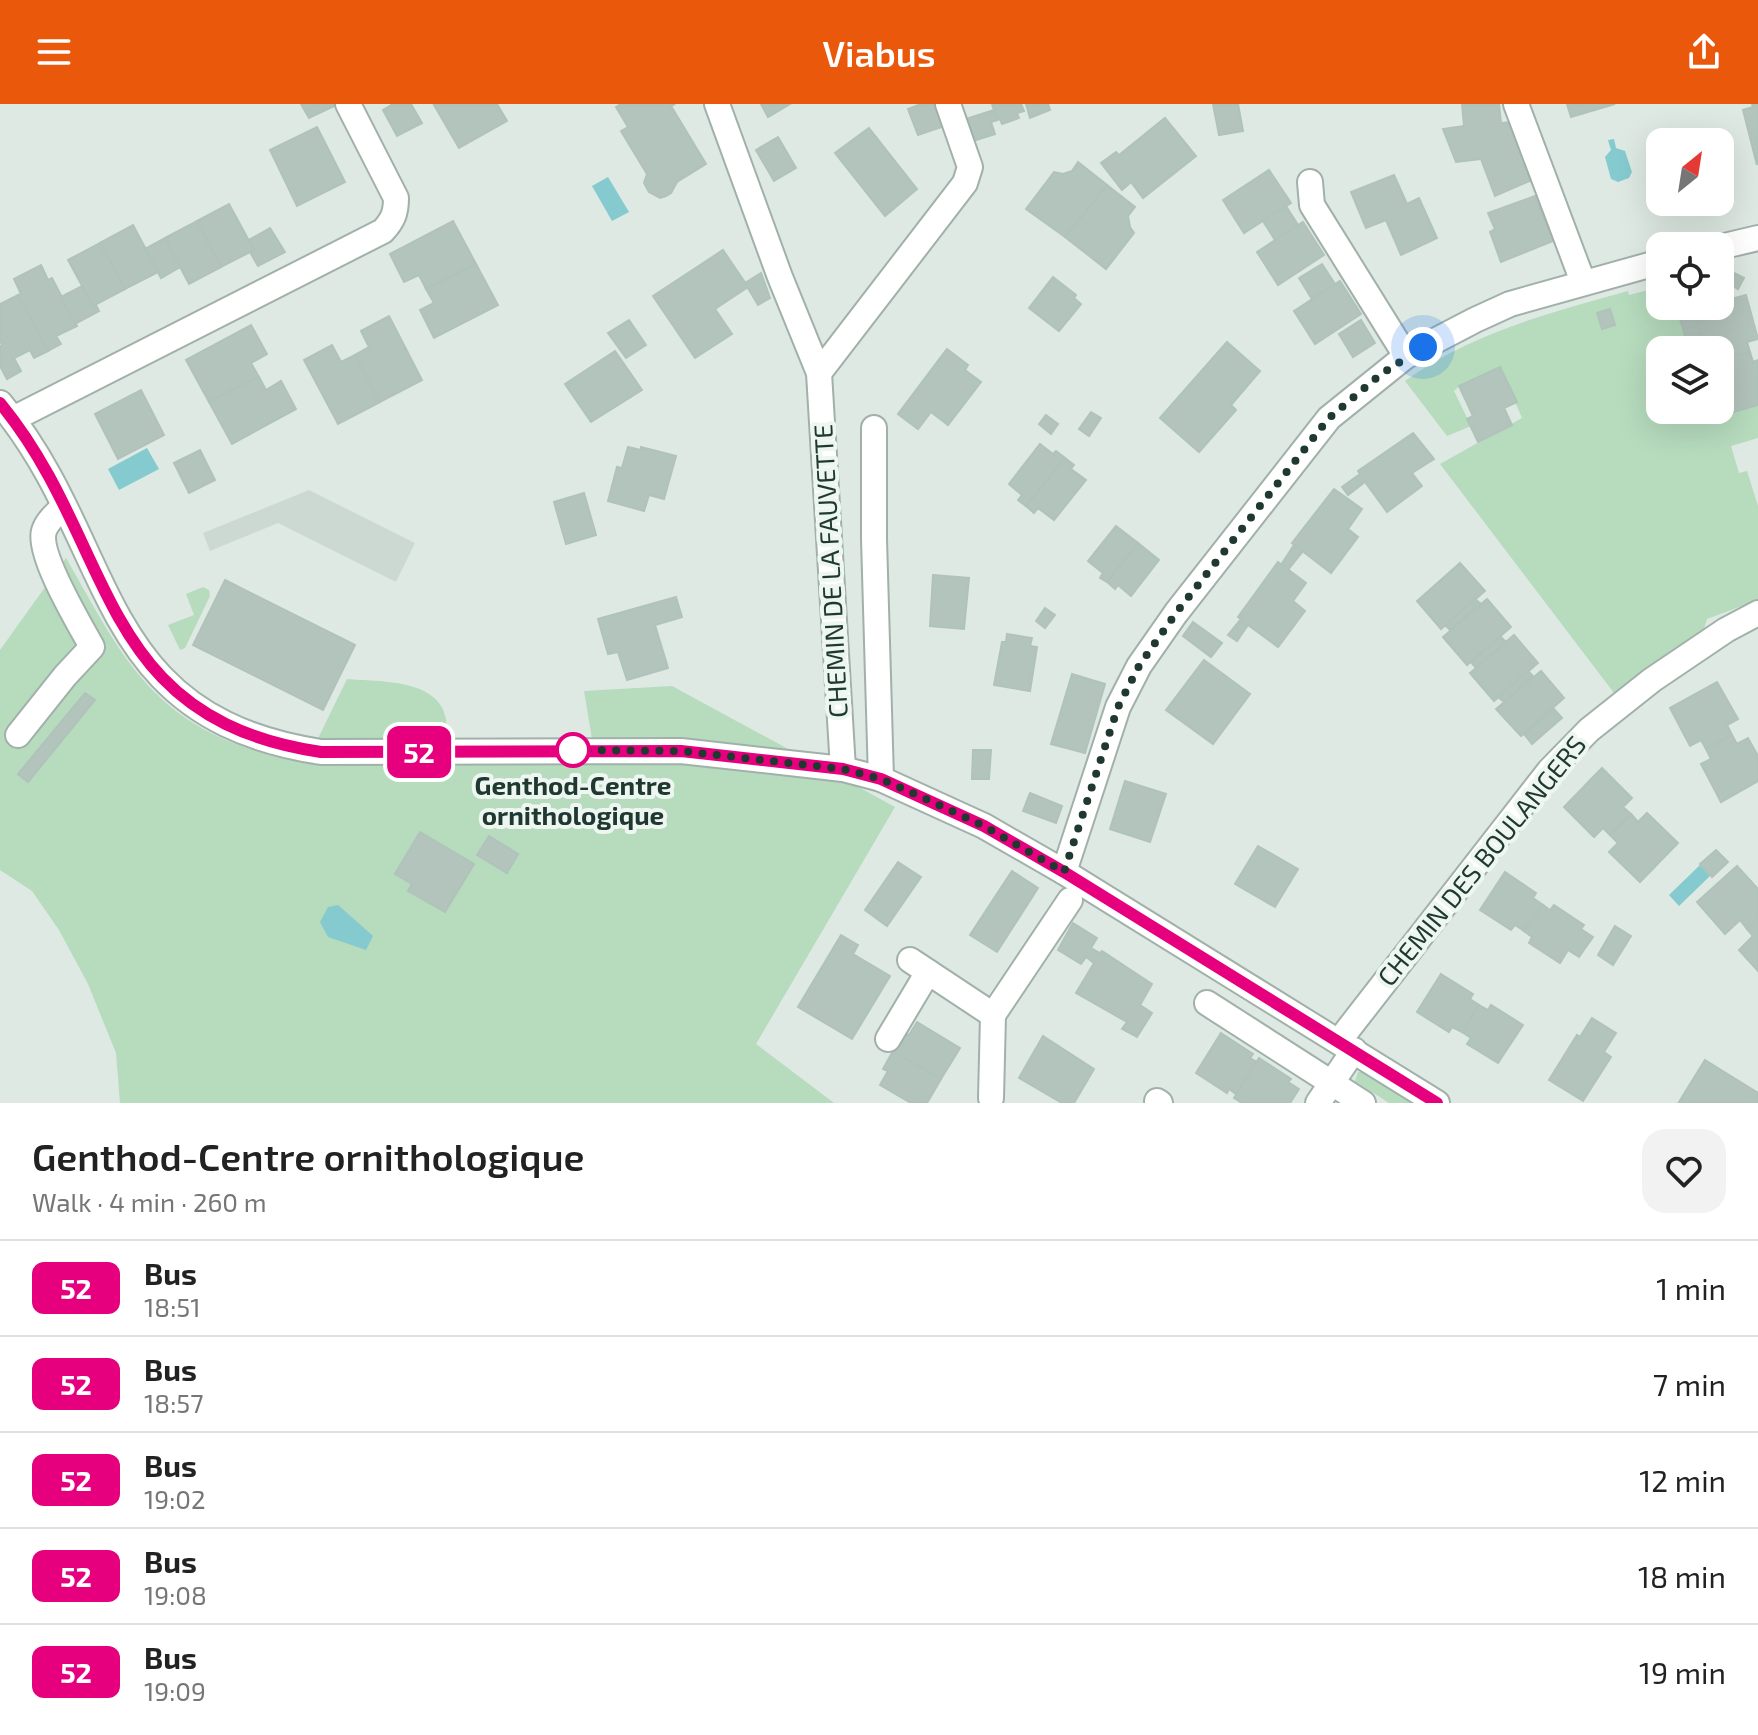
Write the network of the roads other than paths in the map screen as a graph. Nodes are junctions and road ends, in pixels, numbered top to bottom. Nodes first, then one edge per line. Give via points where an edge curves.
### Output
1 (348, 104) edge
2 (717, 104) edge
3 (948, 104) edge
4 (1516, 104) edge
5 (1310, 182) dead end
6 (1758, 238) edge
7 (1734, 244) edge
8 (1646, 266) edge
9 (1583, 282) junction
10 (1406, 356) junction
11 (819, 373) junction
12 (6, 411) edge
13 (874, 428) dead end
14 (63, 507) junction
15 (1758, 613) edge
16 (18, 735) dead end
17 (843, 769) junction
18 (881, 779) junction
19 (1064, 872) junction
20 (1070, 900) dead end
21 (1207, 1003) dead end
22 (993, 1015) junction
23 (888, 1039) dead end
24 (1346, 1046) junction
25 (1331, 1082) junction
26 (991, 1098) dead end
27 (1318, 1103) edge
28 (1363, 1103) edge
29 (1437, 1103) edge

1 - 12 street via 396,198 392,221 383,231
2 - 11 street, CHEMIN DE LA FAUVETTE
3 - 11 street via 970,167 965,183
4 - 9 street
5 - 10 street via 1312,205
6 - 7 street
8 - 9 street
9 - 10 street via 1510,304
10 - 19 street via 1329,418 1139,666 1118,707
11 - 17 street, CHEMIN DE LA FAUVETTE
12 - 14 street via 49,475
13 - 18 street
14 - 16 street via 46,526 43,543 92,647
14 - 17 street via 117,616 160,676 199,710 255,737 321,752 637,749
15 - 24 street, CHEMIN DES BOULANGERS via 1652,680 1589,730 1549,771
17 - 18 street
18 - 19 street via 984,826
19 - 24 street
20 - 22 street
21 - 25 street
22 - 23 street via 919,966
22 - 26 street
24 - 25 street, CHEMIN DES BOULANGERS
24 - 29 street
25 - 27 street, CHEMIN DES BOULANGERS
25 - 28 street

